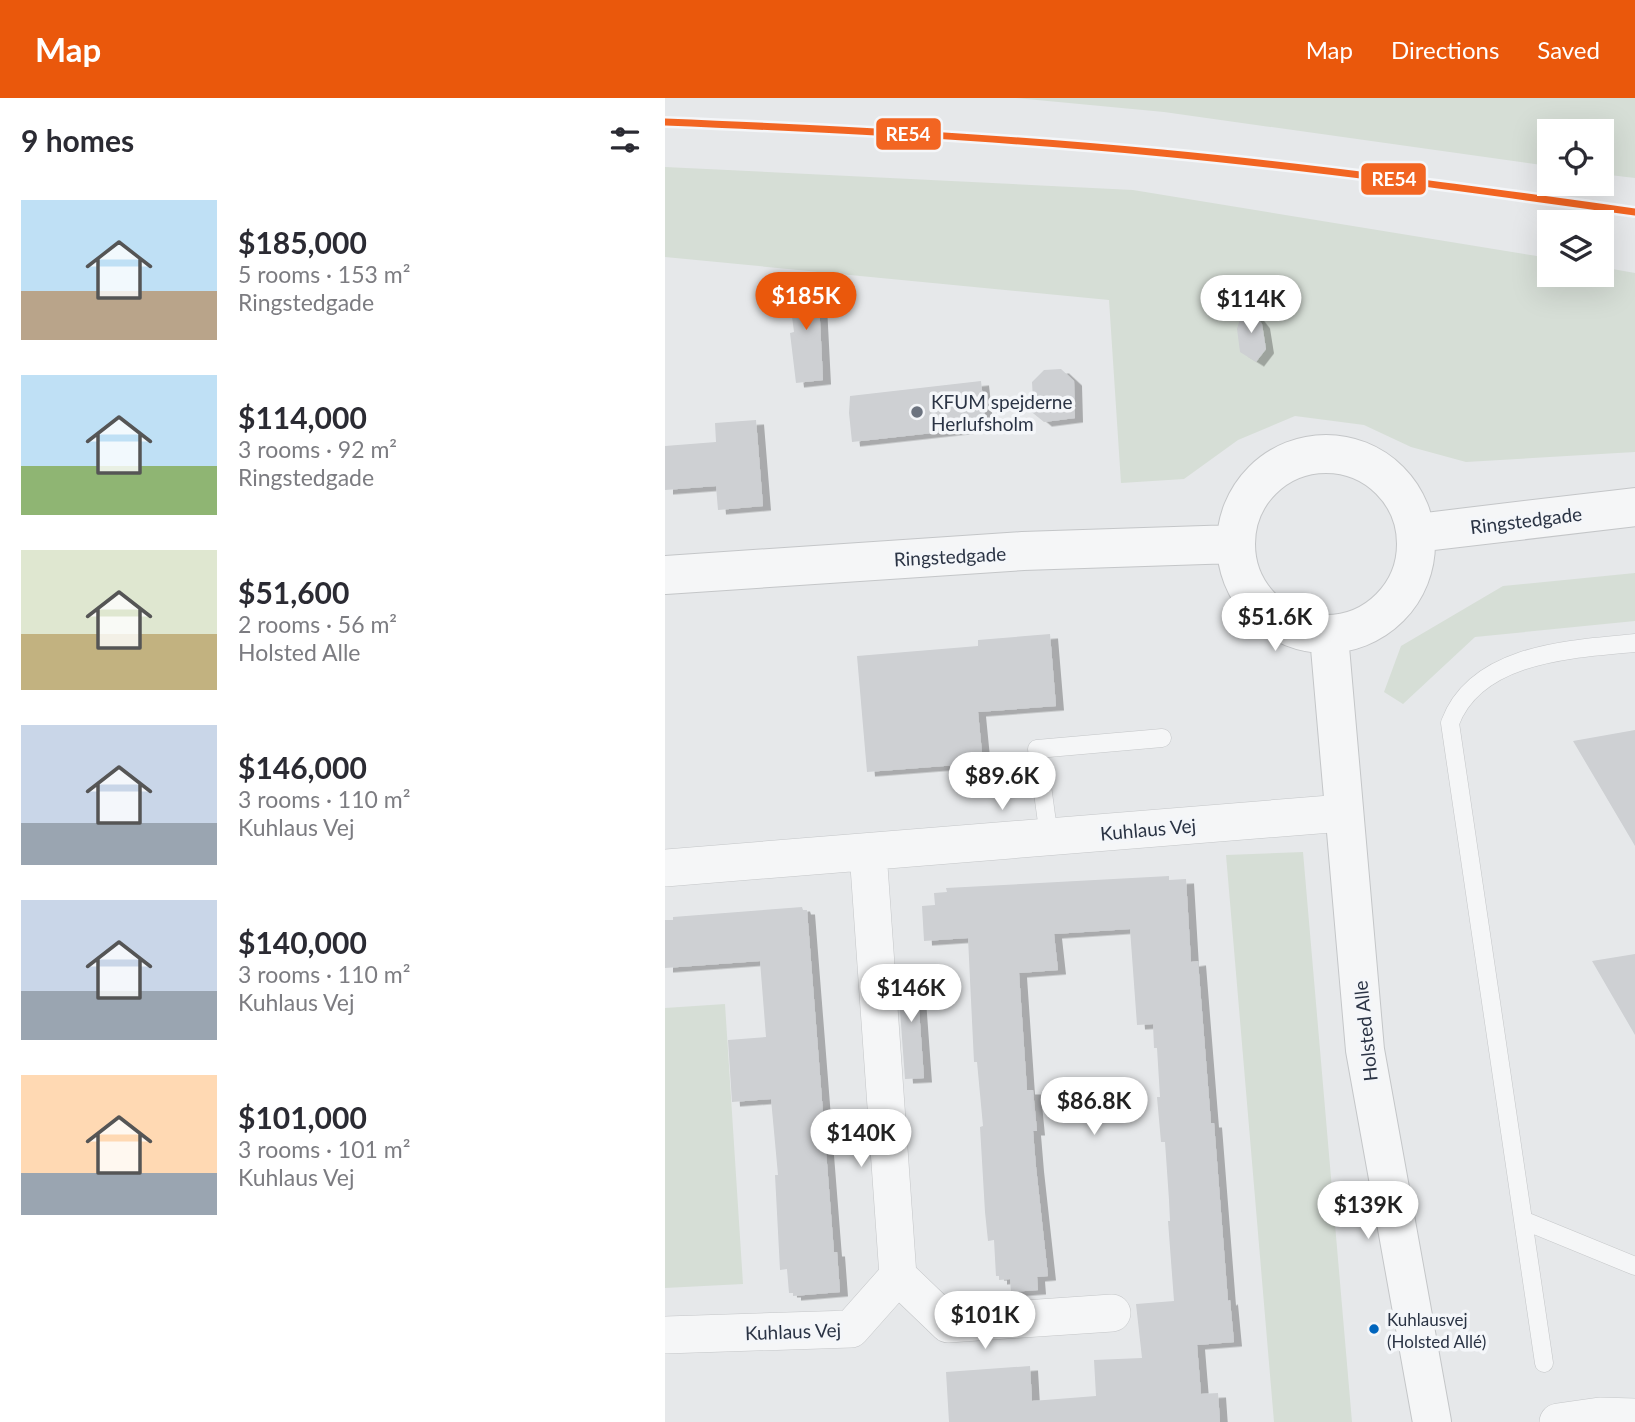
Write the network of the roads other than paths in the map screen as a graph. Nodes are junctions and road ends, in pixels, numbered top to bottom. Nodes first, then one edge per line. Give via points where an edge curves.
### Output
1 (1635, 507) edge
2 (1417, 533) junction
3 (1235, 544) junction
4 (665, 575) edge
5 (1329, 636) junction
6 (1635, 643) edge
7 (1162, 738) dead end
8 (1343, 813) junction
9 (1049, 837) junction
10 (868, 852) junction
11 (665, 867) edge
12 (1525, 1221) junction
13 (1635, 1266) edge
14 (898, 1276) junction
15 (1112, 1313) dead end
16 (665, 1335) edge
17 (1544, 1363) dead end
18 (1635, 1417) edge
19 (1432, 1422) edge
20 (1558, 1422) edge

1 - 2 street, Ringstedgade
2 - 3 street via 1408,504 1390,479 1365,462 1336,453 1305,456 1277,467 1254,487 1240,514
2 - 5 street via 1415,563 1404,591 1384,614 1359,629
3 - 4 street, Ringstedgade via 1023,551
3 - 5 street via 1239,573 1253,599 1274,619 1300,632
5 - 8 street, Holsted Alle
6 - 12 lane via 1564,650 1509,666 1466,694 1450,723
7 - 9 lane via 1037,749
8 - 9 street, Kuhlaus Vej
8 - 19 street, Holsted Alle via 1365,1050
9 - 10 street, Kuhlaus Vej
10 - 11 street, Kuhlaus Vej
10 - 14 street
12 - 13 lane
12 - 17 lane
14 - 15 street via 948,1324
14 - 16 street, Kuhlaus Vej via 851,1329
18 - 20 street

